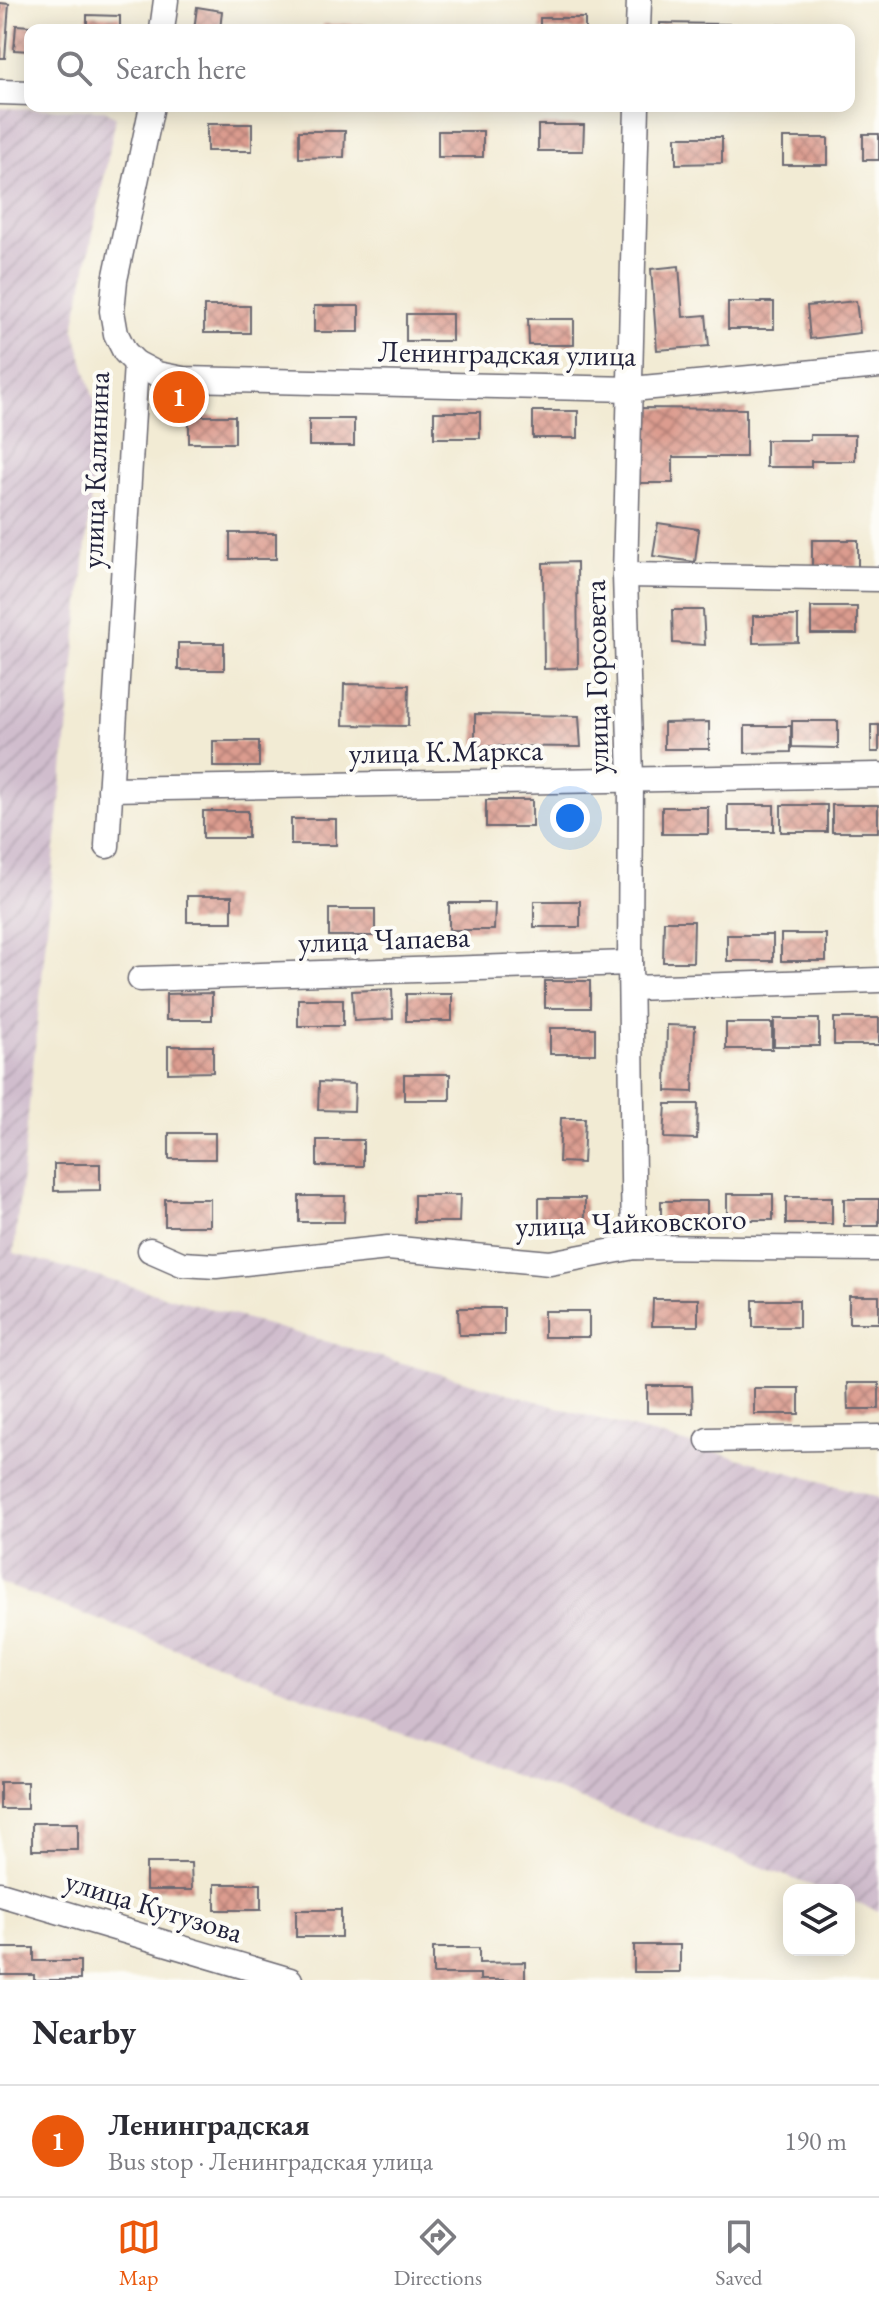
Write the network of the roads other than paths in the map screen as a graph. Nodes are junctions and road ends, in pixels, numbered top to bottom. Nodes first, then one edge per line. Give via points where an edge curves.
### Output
1 (166, 0) edge
2 (639, 0) edge
3 (163, 24) edge
4 (638, 24) edge
5 (0, 92) edge
6 (24, 93) edge
7 (151, 112) edge
8 (637, 112) edge
9 (136, 363) junction
10 (879, 366) edge
11 (632, 389) junction
12 (625, 575) junction
13 (879, 579) edge
14 (879, 775) edge
15 (631, 779) junction
16 (110, 789) junction
17 (107, 846) dead end
18 (630, 976) junction
19 (140, 979) dead end
20 (879, 980) edge
21 (634, 1247) junction
22 (879, 1249) edge
23 (150, 1250) dead end
24 (879, 1437) edge
25 (708, 1440) dead end
26 (0, 1894) edge
27 (290, 1980) edge

1 - 3 street
2 - 4 street
5 - 6 street
7 - 9 street, улица Калинина via 112,311 116,334
8 - 11 street, улица Горсовета
9 - 11 street, Ленинградская улица via 183,379
9 - 16 street, улица Калинина
10 - 11 street, Ленинградская улица
11 - 12 street, улица Горсовета
12 - 13 street
12 - 15 street, улица Горсовета
14 - 15 street, улица К.Маркса
15 - 16 street, улица К.Маркса
15 - 18 street, улица Горсовета
16 - 17 street, улица Калинина
18 - 19 street, улица Чапаева
18 - 20 street, улица Чапаева
18 - 21 street, улица Горсовета
21 - 22 street, улица Чайковского
21 - 23 street, улица Чайковского via 550,1263 388,1248 216,1266 182,1264
24 - 25 street
26 - 27 street, улица Кутузова

